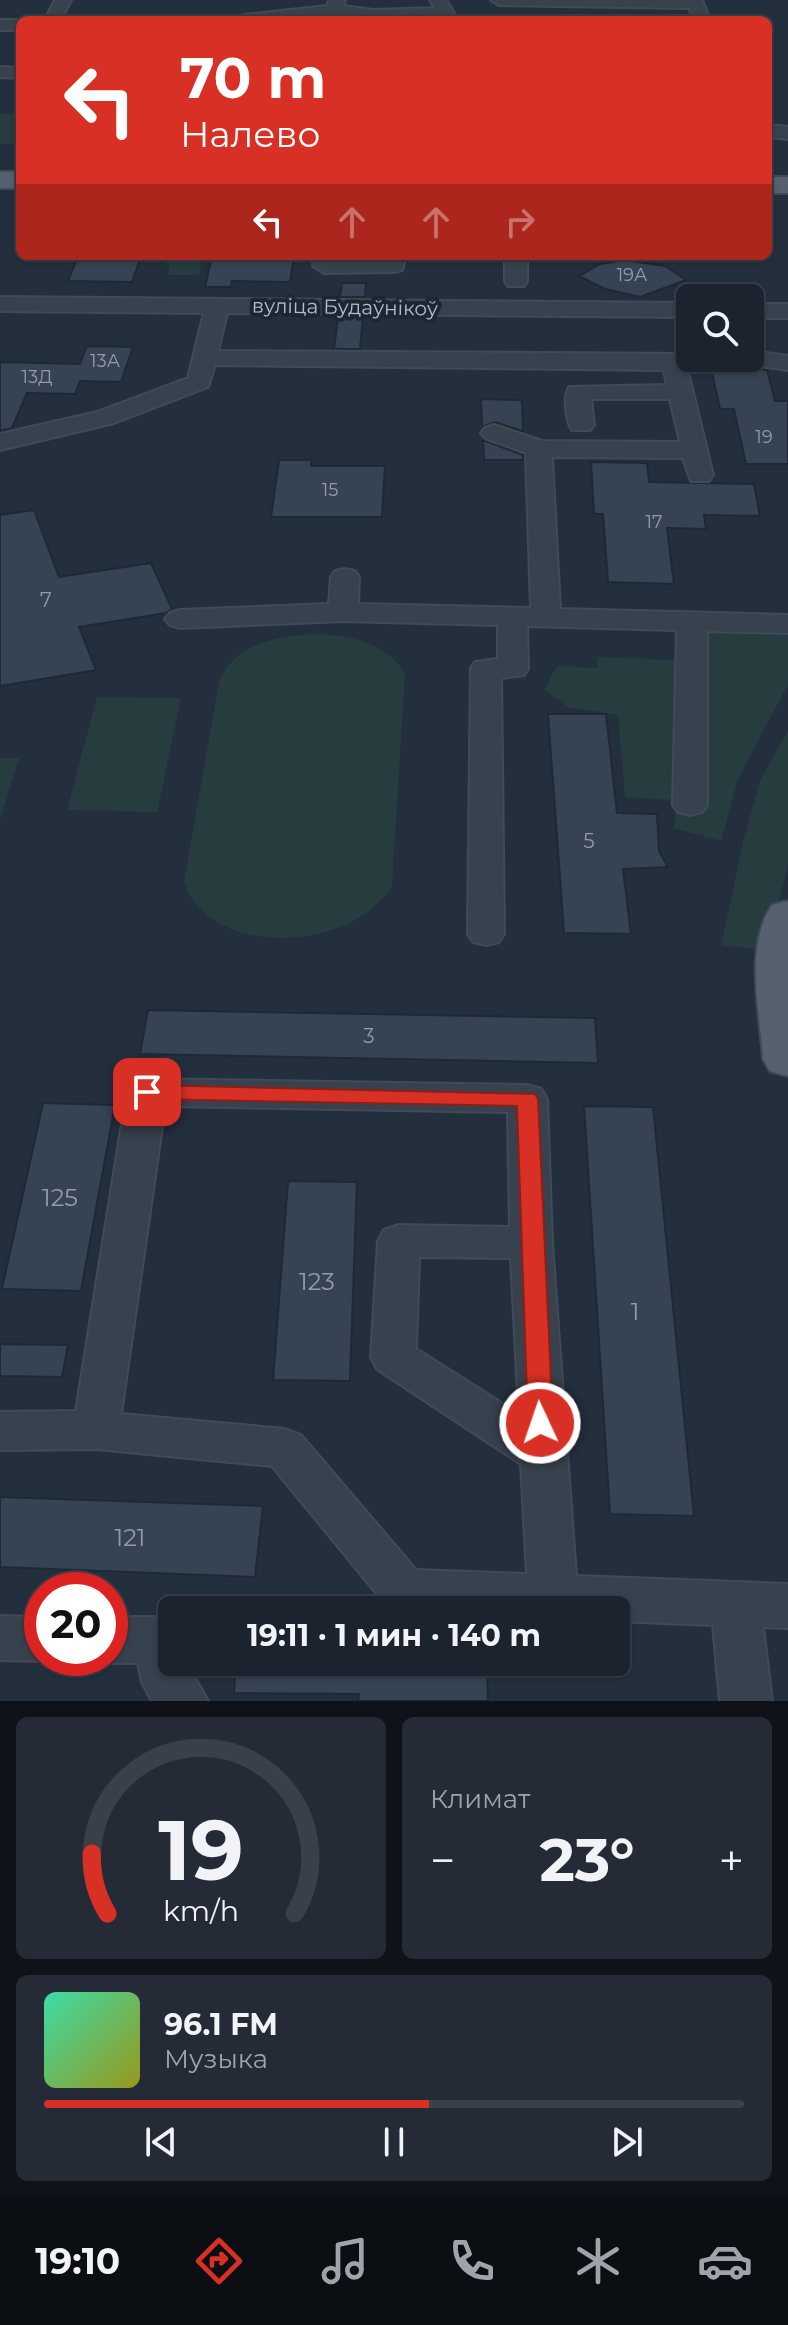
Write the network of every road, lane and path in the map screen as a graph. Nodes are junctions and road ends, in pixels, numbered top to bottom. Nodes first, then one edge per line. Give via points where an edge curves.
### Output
1 (499, 0) edge
2 (336, 5) edge
3 (448, 11) edge
4 (700, 15) dead end
5 (269, 16) edge
6 (325, 260) edge
7 (395, 260) edge
8 (516, 260) edge
9 (516, 281) dead end
10 (0, 304) edge
11 (217, 306) junction
12 (676, 310) edge
13 (764, 311) edge
14 (788, 311) edge
15 (205, 358) junction
16 (764, 360) edge
17 (674, 363) joint
18 (788, 363) edge
19 (681, 392) junction
20 (581, 425) dead end
21 (494, 433) dead end
22 (0, 442) edge
23 (539, 449) junction
24 (345, 577) dead end
25 (343, 612) junction
26 (512, 615) junction
27 (546, 615) junction
28 (180, 619) dead end
29 (692, 621) junction
30 (788, 624) edge
31 (690, 805) dead end
32 (788, 915) edge
33 (486, 934) dead end
34 (788, 1059) edge
35 (531, 1243) junction
36 (96, 1430) junction
37 (0, 1431) edge
38 (542, 1453) junction
39 (497, 1596) edge
40 (553, 1596) edge
41 (630, 1602) edge
42 (736, 1605) junction
43 (788, 1606) edge
44 (0, 1638) edge
45 (24, 1639) edge
46 (128, 1640) edge
47 (182, 1701) edge
48 (746, 1701) edge

1 - 4 street via 696,3
2 - 3 street via 373,15
2 - 5 street
6 - 7 street via 324,266 394,265
8 - 9 street
10 - 11 street, вуліца Будаўнікоў
11 - 12 street, вуліца Будаўнікоў
11 - 15 street
13 - 14 street
15 - 17 street
15 - 22 street via 199,382 105,418
16 - 18 street
17 - 19 street
19 - 20 street via 578,392
19 - 23 street via 697,463
21 - 23 street
23 - 27 street
24 - 25 street
25 - 26 street
25 - 28 street
26 - 27 street
26 - 33 street via 513,669 486,668
27 - 29 street
29 - 30 street
29 - 31 street
32 - 34 main road via 779,956
35 - 36 street via 527,1099 147,1092
35 - 38 street
35 - 38 street via 399,1241 393,1357
36 - 37 street
36 - 39 street via 285,1448 404,1591
38 - 40 street
41 - 42 street
42 - 43 street
42 - 48 street
44 - 45 street
46 - 47 street via 159,1640 168,1682

